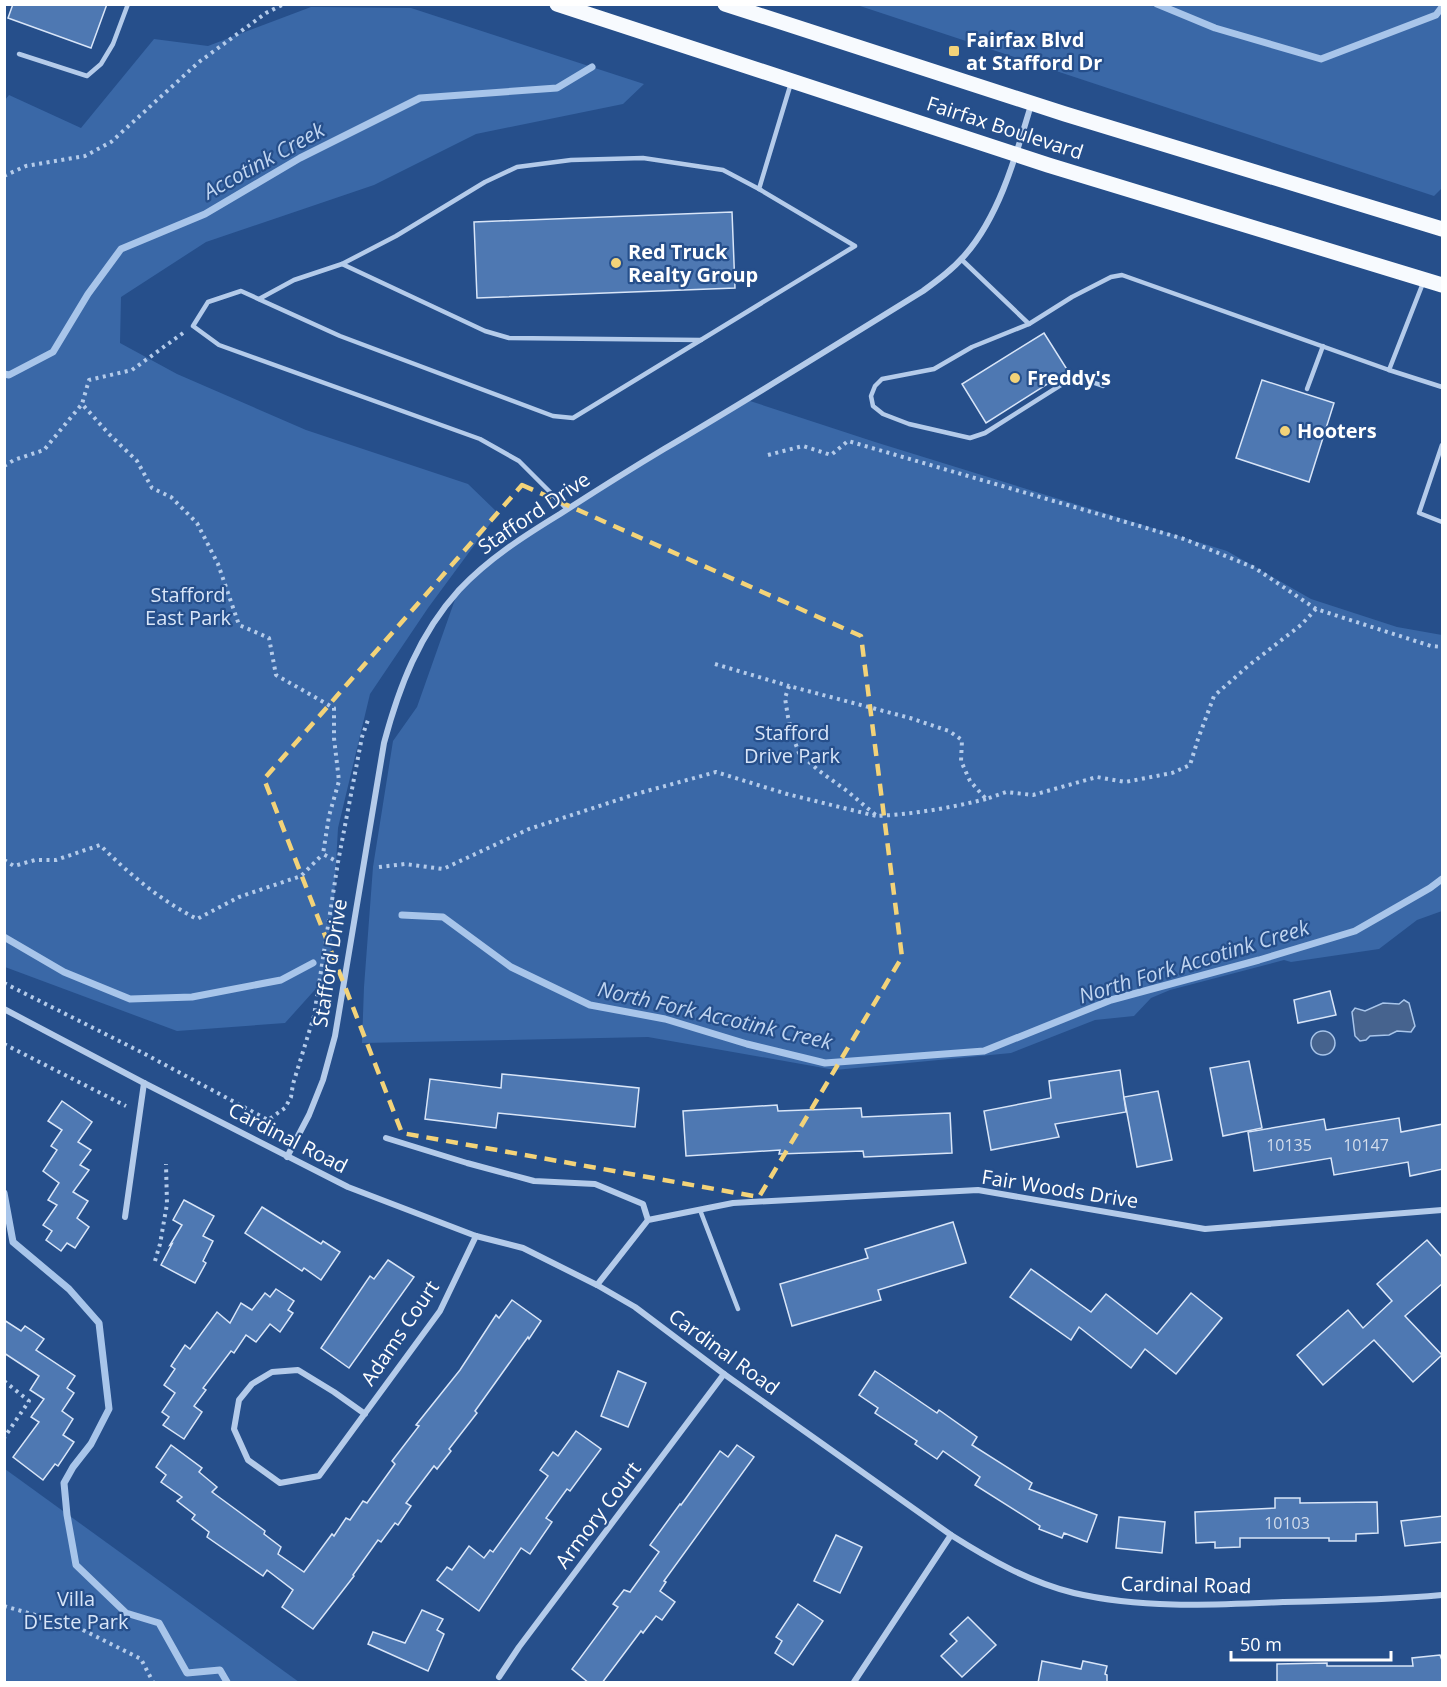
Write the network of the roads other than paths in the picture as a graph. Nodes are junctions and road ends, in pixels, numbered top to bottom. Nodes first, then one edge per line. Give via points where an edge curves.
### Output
1 (128, 4) edge
2 (557, 4) edge
3 (725, 4) edge
4 (19, 54) dead end
5 (792, 81) junction
6 (1032, 103) junction
7 (1016, 154) junction
8 (759, 189) junction
9 (1443, 229) edge
10 (961, 259) junction
11 (342, 264) junction
12 (1424, 279) junction
13 (1443, 285) edge
14 (259, 299) junction
15 (1029, 324) junction
16 (701, 340) junction
17 (1323, 346) junction
18 (1389, 369) junction
19 (1103, 386) dead end
20 (1443, 387) edge
21 (1307, 389) dead end
22 (1443, 445) edge
23 (567, 509) junction
24 (1443, 522) edge
25 (4, 1009) edge
26 (144, 1083) junction
27 (386, 1138) dead end
28 (287, 1157) junction
29 (700, 1209) junction
30 (1443, 1210) edge
31 (125, 1217) dead end
32 (648, 1220) junction
33 (476, 1236) junction
34 (597, 1285) junction
35 (738, 1309) dead end
36 (724, 1374) junction
37 (365, 1414) junction
38 (951, 1535) junction
39 (1443, 1595) edge
40 (499, 1677) dead end
41 (854, 1683) edge

1 - 4 lane via 113,44 101,64 87,76
2 - 5 main road, Fairfax Boulevard
3 - 6 main road, Fairfax Boulevard
5 - 7 main road, Fairfax Boulevard
5 - 8 lane
6 - 7 street, Stafford Drive
6 - 9 main road, Fairfax Boulevard
7 - 10 street, Stafford Drive via 986,226
7 - 12 main road, Fairfax Boulevard
8 - 11 lane via 723,170 643,158 571,160 517,167
8 - 16 lane via 855,246
10 - 15 lane
10 - 23 street, Stafford Drive via 923,291
11 - 14 lane via 294,280
11 - 16 lane via 485,331 509,338
12 - 13 main road, Fairfax Boulevard
12 - 18 lane
14 - 16 lane via 340,336 553,416 573,418
14 - 23 lane via 241,291 208,302 193,326 219,345 480,439 519,461
15 - 17 lane via 1072,297 1122,275
15 - 19 lane via 972,347 934,369 882,379 871,396 873,406 909,424 970,438 985,433 1076,378
17 - 18 lane
17 - 21 lane
18 - 20 lane
22 - 24 lane via 1419,513
23 - 28 street, Stafford Drive via 515,542 458,591 410,664 384,743 335,1036 323,1080
25 - 26 street, Cardinal Road
26 - 28 street, Cardinal Road
26 - 31 street
27 - 32 street via 534,1181 595,1184 643,1204
28 - 33 street, Cardinal Road via 348,1187
29 - 30 street, Fair Woods Drive via 733,1203 978,1190 1205,1229
29 - 32 street, Fair Woods Drive
29 - 35 lane
32 - 34 street
33 - 34 street, Cardinal Road via 523,1248
33 - 37 street, Adams Court via 440,1311
34 - 36 street, Cardinal Road via 635,1307
36 - 38 street, Cardinal Road
36 - 40 street, Armory Court
37 - 37 street, Adams Court via 319,1476 280,1483 248,1460 234,1429 239,1400 252,1384 272,1372 298,1370
38 - 39 street, Cardinal Road via 1024,1576 1122,1602 1229,1604
38 - 41 street

